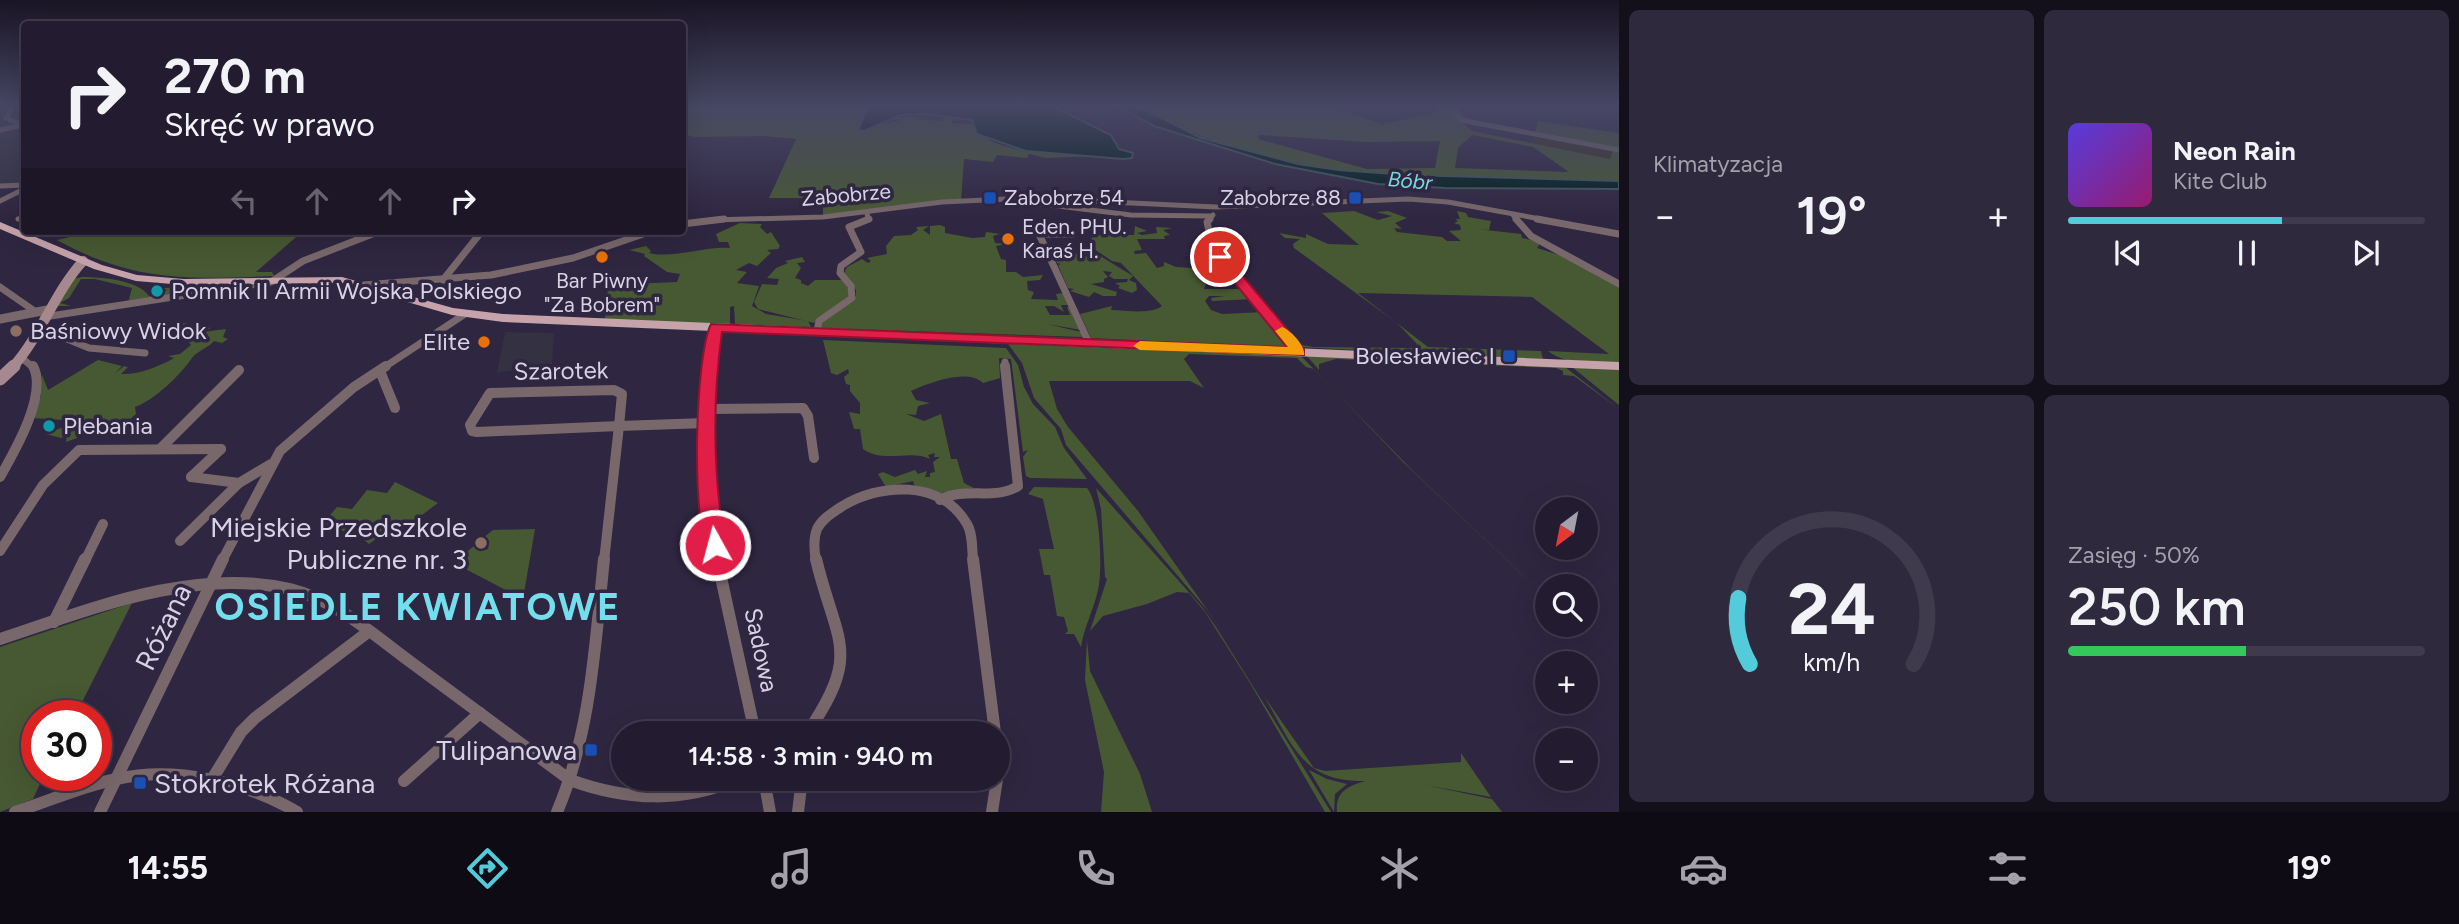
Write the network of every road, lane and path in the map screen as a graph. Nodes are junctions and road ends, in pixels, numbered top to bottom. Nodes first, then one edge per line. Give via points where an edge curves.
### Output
1 (1587, 144) edge
2 (1619, 150) edge
3 (0, 186) edge
4 (21, 187) edge
5 (21, 189) edge
6 (1014, 198) junction
7 (0, 201) edge
8 (1226, 207) junction
9 (867, 212) junction
10 (1513, 215) junction
11 (1210, 216) junction
12 (686, 223) edge
13 (852, 223) joint
14 (2, 226) edge
15 (21, 234) edge
16 (1072, 234) dead end
17 (1619, 234) edge
18 (23, 235) edge
19 (370, 235) edge
20 (479, 235) edge
21 (640, 235) edge
22 (83, 261) junction
23 (278, 280) junction
24 (443, 280) junction
25 (215, 282) junction
26 (1619, 284) edge
27 (364, 285) junction
28 (0, 287) edge
29 (206, 294) junction
30 (42, 313) junction
31 (465, 314) junction
32 (0, 319) edge
33 (716, 327) junction
34 (817, 331) junction
35 (38, 332) junction
36 (1088, 343) junction
37 (1299, 352) junction
38 (145, 353) dead end
39 (23, 359) junction
40 (1005, 362) dead end
41 (1619, 366) edge
42 (239, 370) dead end
43 (380, 371) junction
44 (0, 379) edge
45 (395, 408) dead end
46 (708, 409) junction
47 (706, 424) junction
48 (618, 426) junction
49 (160, 449) junction
50 (814, 458) dead end
51 (271, 464) junction
52 (0, 477) edge
53 (239, 483) junction
54 (940, 500) junction
55 (103, 524) dead end
56 (180, 541) dead end
57 (0, 551) edge
58 (208, 587) junction
59 (54, 622) junction
60 (368, 632) junction
61 (0, 639) edge
62 (480, 713) junction
63 (752, 721) edge
64 (814, 721) edge
65 (993, 721) edge
66 (116, 779) junction
67 (570, 780) junction
68 (211, 781) junction
69 (404, 781) dead end
70 (702, 791) edge
71 (766, 791) edge
72 (801, 791) edge
73 (995, 791) edge
74 (15, 812) edge
75 (100, 812) edge
76 (297, 812) edge
77 (557, 812) edge
78 (770, 812) edge
79 (799, 812) edge
80 (992, 812) edge

1 - 2 street
3 - 4 street
5 - 7 street
6 - 8 street, Zabobrze
6 - 9 street, Zabobrze
6 - 11 street, Zabobrze via 1119,214
8 - 10 street, Zabobrze via 1419,200
8 - 11 street, Zabobrze
9 - 12 street, Zabobrze
9 - 13 street via 869,220
10 - 17 street, Zabobrze
10 - 26 street via 1531,236
11 - 37 street via 1207,222 1216,251
13 - 34 street via 849,227 861,252 841,266 839,273 851,286 852,298 819,321
14 - 15 main road
16 - 36 street via 1039,234
18 - 22 main road
19 - 23 street via 303,261
20 - 24 street
21 - 24 street via 562,261
22 - 25 main road via 151,280
22 - 30 main road
23 - 25 main road
23 - 27 main road via 331,279
23 - 29 street
24 - 27 street
25 - 29 street
27 - 31 main road
28 - 30 street
29 - 30 street
30 - 32 street
30 - 35 main road
31 - 33 main road
31 - 43 street, Różana
33 - 34 main road
33 - 46 street, Sadowa
34 - 36 main road
35 - 38 street via 50,332 89,348
35 - 39 main road
36 - 37 main road
37 - 41 main road
39 - 44 main road
39 - 52 street via 35,371 37,401
40 - 54 street via 1018,486 1010,491 957,491
42 - 49 street
43 - 45 street
43 - 51 street, Różana via 316,419
46 - 47 street, Sadowa
46 - 50 street via 803,408
47 - 48 street, Szarotek
47 - 63 street, Sadowa via 706,486 715,545
48 - 48 street, Szarotek via 622,394 614,390 490,393 470,425 477,432
48 - 67 street via 587,720
49 - 53 street via 221,450 191,477
49 - 57 street via 88,448 75,453 43,485
51 - 53 street, Różana
51 - 58 street, Różana
53 - 56 street, Różana
54 - 64 street via 904,489 874,491 853,499 822,521 816,531 816,552 842,652 832,691
54 - 65 street via 968,527
55 - 59 street
58 - 59 street via 126,598
58 - 60 street via 234,584 288,589 314,598
58 - 66 street, Różana
59 - 61 street
60 - 62 street
60 - 68 street via 255,718
62 - 67 street
62 - 69 street
66 - 68 street
66 - 74 street
66 - 75 street, Różana
67 - 70 street via 635,798
67 - 77 street
68 - 76 street via 265,795
71 - 78 street
72 - 79 street
73 - 80 street

